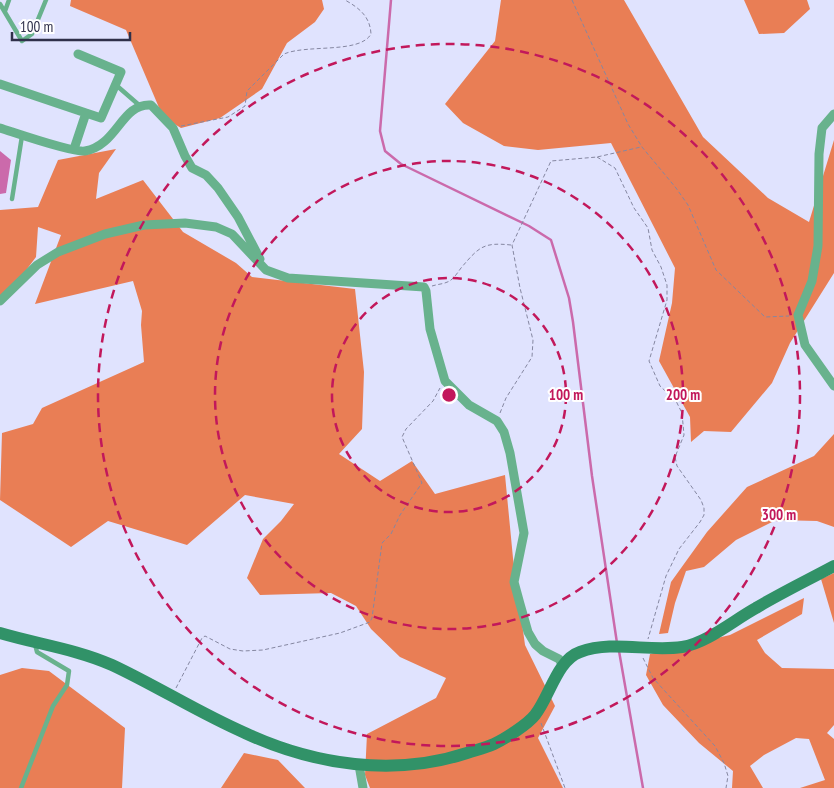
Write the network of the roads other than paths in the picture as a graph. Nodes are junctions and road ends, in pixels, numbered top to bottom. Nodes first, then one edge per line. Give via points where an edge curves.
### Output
1 (9, 0) edge
2 (46, 0) edge
3 (0, 4) edge
4 (5, 12) junction
5 (78, 54) dead end
6 (0, 84) edge
7 (115, 85) junction
8 (140, 106) junction
9 (86, 113) junction
10 (834, 114) edge
11 (0, 128) edge
12 (23, 135) junction
13 (74, 149) junction
14 (12, 199) dead end
15 (266, 270) junction
16 (0, 301) edge
17 (834, 386) edge
18 (834, 566) edge
19 (0, 632) edge
20 (35, 643) junction
21 (562, 664) junction
22 (359, 765) junction
23 (21, 788) edge
24 (363, 788) edge

1 - 4 lane
2 - 4 lane via 32,34 22,41
3 - 4 lane
5 - 7 street via 120,72
6 - 9 street
7 - 8 lane
7 - 9 street via 101,118
8 - 13 street via 133,109 99,147 83,151
8 - 15 street via 151,105 173,128 192,168 206,175 218,188 238,217
9 - 13 street
10 - 17 street via 822,128 818,246 812,281 798,315 805,345
11 - 12 street
12 - 13 street
12 - 14 lane
15 - 16 street via 232,234 216,227 185,223 144,225 105,234 58,252 37,265
15 - 21 street via 288,278 424,287 430,329 445,381 469,405 497,421 504,432 524,533 514,582 534,644
18 - 21 street via 697,643 682,647 613,646 578,652
19 - 20 street
20 - 22 street via 64,648 109,664 274,745
20 - 23 lane via 37,652 70,671 67,685 53,706
21 - 22 street via 532,719 494,744 431,762 402,766
22 - 24 street

